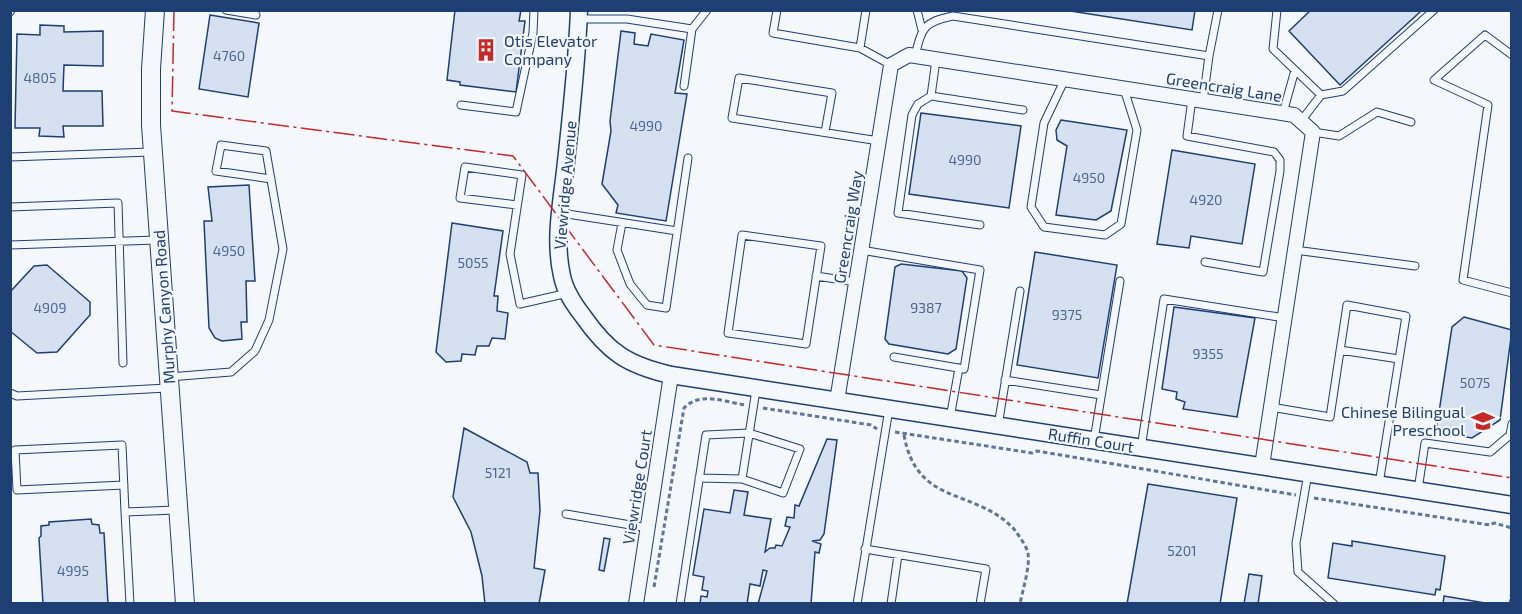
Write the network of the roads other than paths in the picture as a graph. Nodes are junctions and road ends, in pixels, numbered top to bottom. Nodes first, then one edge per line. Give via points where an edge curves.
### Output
1 (155, 10) edge
2 (226, 10) edge
3 (534, 10) edge
4 (707, 10) edge
5 (777, 10) edge
6 (866, 10) edge
7 (917, 10) edge
8 (1218, 10) edge
9 (1276, 10) edge
10 (1434, 10) edge
11 (256, 15) dead end
12 (579, 15) edge
13 (692, 29) junction
14 (922, 30) junction
15 (860, 48) junction
16 (1512, 55) edge
17 (1209, 56) junction
18 (915, 57) junction
19 (936, 60) junction
20 (894, 63) junction
21 (1295, 70) junction
22 (1065, 80) junction
23 (684, 86) dead end
24 (1124, 88) junction
25 (1321, 95) junction
26 (931, 96) junction
27 (1197, 100) junction
28 (461, 105) dead end
29 (1023, 110) dead end
30 (1283, 113) junction
31 (1301, 121) junction
32 (1411, 122) dead end
33 (825, 132) junction
34 (1313, 132) junction
35 (879, 141) junction
36 (153, 152) junction
37 (10, 157) edge
38 (688, 158) dead end
39 (271, 179) junction
40 (517, 205) junction
41 (10, 207) edge
42 (561, 213) junction
43 (622, 223) junction
44 (980, 225) dead end
45 (677, 231) junction
46 (159, 240) junction
47 (119, 241) junction
48 (10, 245) edge
49 (861, 250) junction
50 (1295, 250) junction
51 (1205, 262) dead end
52 (1415, 266) dead end
53 (816, 276) junction
54 (1120, 281) dead end
55 (856, 282) junction
56 (1020, 291) dead end
57 (568, 293) junction
58 (1512, 293) edge
59 (1285, 318) junction
60 (1340, 350) junction
61 (894, 357) dead end
62 (1399, 360) junction
63 (123, 363) dead end
64 (959, 368) junction
65 (671, 375) junction
66 (1005, 380) junction
67 (169, 382) junction
68 (756, 388) junction
69 (10, 393) edge
70 (1101, 395) junction
71 (837, 401) junction
72 (1271, 407) junction
73 (889, 409) junction
74 (950, 418) junction
75 (1512, 424) edge
76 (998, 426) junction
77 (749, 433) junction
78 (1094, 440) junction
79 (1141, 447) junction
80 (1262, 466) junction
81 (1308, 473) junction
82 (699, 478) junction
83 (742, 479) junction
84 (1379, 484) junction
85 (124, 485) junction
86 (1418, 490) junction
87 (1512, 505) edge
88 (178, 510) junction
89 (125, 512) junction
90 (566, 514) dead end
91 (648, 528) junction
92 (865, 549) junction
93 (898, 555) junction
94 (130, 603) edge
95 (185, 603) edge
96 (636, 603) edge
97 (680, 603) edge
98 (856, 603) edge
99 (891, 603) edge
100 (980, 603) edge
101 (1334, 603) edge

1 - 36 main road, Murphy Canyon Road via 151,69
2 - 11 lane
3 - 28 lane via 524,88 516,112
4 - 13 lane
5 - 15 lane via 773,33
6 - 15 lane
7 - 14 lane
8 - 17 lane
9 - 21 lane via 1273,49
10 - 25 lane via 1343,91
12 - 13 lane
12 - 42 street, Viewridge Avenue
13 - 23 lane
14 - 17 lane via 934,20 953,16
14 - 18 lane
15 - 20 lane
16 - 58 lane via 1485,35 1434,80 1488,105 1463,280
17 - 27 lane
18 - 19 street, Greencraig Lane
18 - 20 street, Greencraig Lane
19 - 22 street, Greencraig Lane
19 - 26 lane
20 - 35 street, Greencraig Way
21 - 25 lane
21 - 30 lane
22 - 24 street, Greencraig Lane
22 - 24 lane via 1044,123 1031,207 1044,227 1105,235 1121,224 1137,130
24 - 27 street, Greencraig Lane
25 - 31 lane
26 - 29 lane
26 - 44 lane via 918,104 912,115 898,213
27 - 30 street, Greencraig Lane
27 - 51 lane via 1187,136 1274,152 1280,160 1263,272
30 - 31 street, Greencraig Lane
31 - 34 street, Greencraig Lane
32 - 34 lane via 1377,112 1339,136
33 - 33 lane via 732,118 739,78 832,93
33 - 35 lane
34 - 50 street
35 - 49 street, Greencraig Way
36 - 37 lane
36 - 46 main road, Murphy Canyon Road
38 - 45 lane
39 - 39 lane via 266,151 221,144 216,171
39 - 67 lane via 283,249 269,320 255,351 231,372
40 - 40 lane via 522,174 465,167 460,198
40 - 57 lane via 510,254 520,304
41 - 47 lane via 118,203
42 - 43 lane
42 - 57 street, Viewridge Avenue via 558,242
43 - 45 lane
43 - 45 lane via 618,250 630,284 647,304 666,308
46 - 47 lane
46 - 67 main road, Murphy Canyon Road
47 - 48 lane
47 - 63 lane
49 - 55 street, Greencraig Way
49 - 64 lane via 980,270 964,369
50 - 52 lane
50 - 59 street
53 - 53 lane via 821,246 742,235 728,333 806,344
53 - 55 lane
54 - 70 lane
55 - 71 street, Greencraig Way
56 - 66 lane
57 - 65 street, Viewridge Avenue via 602,343 651,370
59 - 72 street
59 - 79 lane via 1164,299
60 - 62 lane
60 - 62 lane via 1347,305 1407,316
60 - 72 lane via 1330,417
61 - 64 lane
62 - 84 lane
64 - 74 lane
65 - 68 street, Ruffin Court
65 - 91 street, Viewridge Court
66 - 70 lane
66 - 76 lane
67 - 69 lane via 17,396
67 - 88 main road, Murphy Canyon Road
68 - 71 street, Ruffin Court
68 - 77 lane
70 - 78 lane
71 - 73 street, Ruffin Court
72 - 80 street
73 - 74 street, Ruffin Court
73 - 92 lane
74 - 76 street, Ruffin Court
75 - 86 lane via 1510,435 1490,452 1425,443
76 - 78 street, Ruffin Court
77 - 82 lane via 706,435
77 - 83 lane
77 - 83 lane via 800,449 783,493
78 - 79 street, Ruffin Court
79 - 80 street, Ruffin Court
80 - 81 street, Ruffin Court
81 - 84 street, Ruffin Court
81 - 101 lane via 1296,543 1298,572
82 - 83 lane
82 - 97 lane
84 - 86 street, Ruffin Court
85 - 85 lane via 122,446 15,450 17,490
85 - 89 lane
86 - 87 street, Ruffin Court
88 - 89 lane
88 - 95 main road, Murphy Canyon Road
89 - 94 lane
90 - 91 lane
91 - 96 street, Viewridge Court
92 - 93 lane
92 - 98 lane
93 - 99 lane
93 - 100 lane via 986,568

